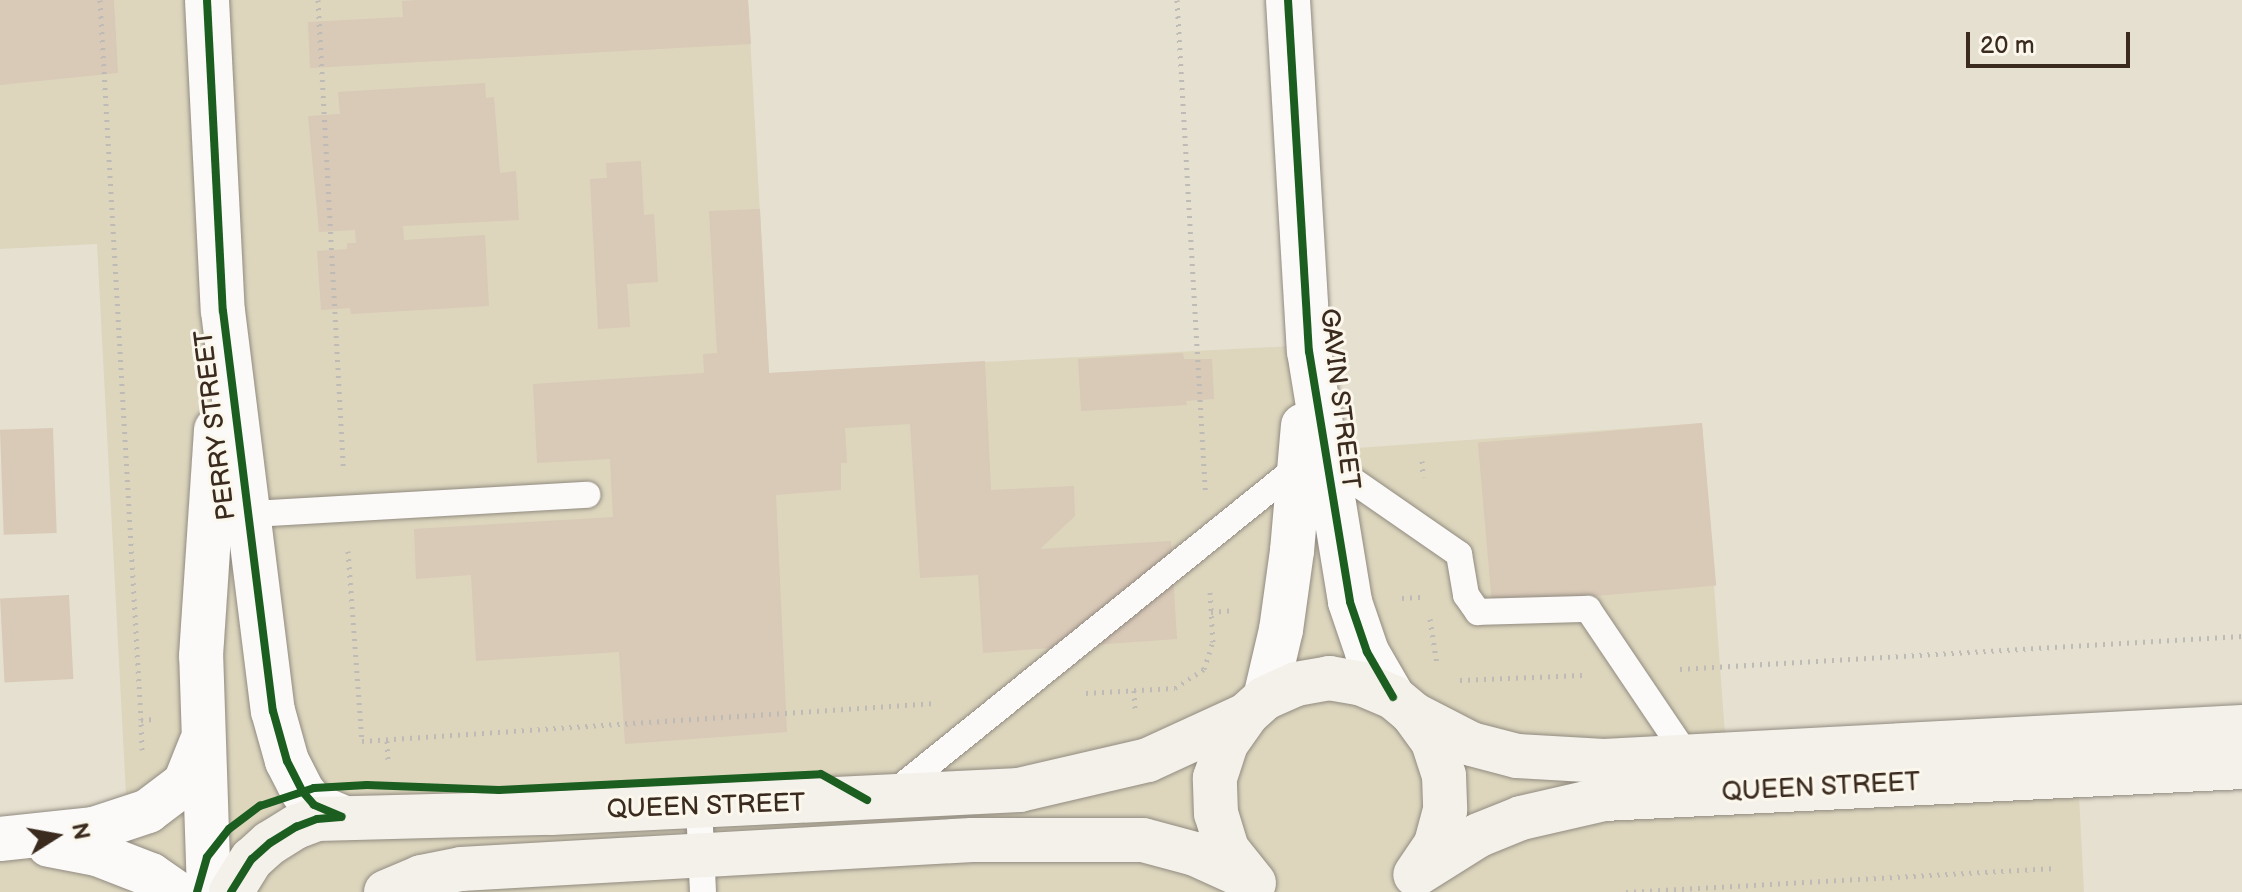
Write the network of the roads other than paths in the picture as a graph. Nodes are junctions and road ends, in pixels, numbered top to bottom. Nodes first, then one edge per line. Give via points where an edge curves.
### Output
1 (207, 0) edge
2 (1288, 0) edge
3 (1313, 464) junction
4 (587, 495) dead end
5 (229, 515) junction
6 (1403, 705) junction
7 (1256, 706) junction
8 (2242, 727) edge
9 (202, 737) junction
10 (1688, 757) junction
11 (2242, 767) edge
12 (886, 799) junction
13 (699, 807) junction
14 (342, 817) junction
15 (6, 838) edge
16 (702, 873) edge
17 (1406, 883) edge
18 (1261, 888) edge
19 (175, 892) edge
20 (209, 892) edge
21 (231, 892) edge
22 (386, 892) edge

1 - 5 street, PERRY STREET
2 - 3 street, GAVIN STREET
3 - 6 street, GAVIN STREET via 1367,652
3 - 7 street, GAVIN STREET via 1284,607
3 - 10 lane via 1459,554 1472,608 1485,614 1588,609
3 - 12 lane via 1208,540
4 - 5 lane
5 - 9 street, PERRY STREET via 201,656
5 - 14 street, PERRY STREET via 287,761 314,805
6 - 7 main road, QUEEN STREET via 1362,684 1329,678 1296,684
6 - 10 main road, QUEEN STREET via 1471,744 1517,756 1604,761
6 - 17 main road via 1433,742 1444,775 1445,810 1436,844
7 - 12 main road, QUEEN STREET via 1148,760 1087,776 1019,790
7 - 18 main road via 1226,744 1215,778 1216,814 1227,849
8 - 10 main road, QUEEN STREET
9 - 15 street via 185,783 148,811 94,829
9 - 20 street, PERRY STREET
11 - 17 main road, QUEEN STREET via 1604,799 1521,818 1479,835
12 - 13 main road, QUEEN STREET
13 - 14 main road, QUEEN STREET
13 - 16 lane
14 - 21 main road, QUEEN STREET via 317,819 270,843 252,859
15 - 19 street via 97,854 151,875
16 - 18 main road, QUEEN STREET via 972,840 1143,840 1195,854
16 - 22 main road, QUEEN STREET via 461,869 421,877

